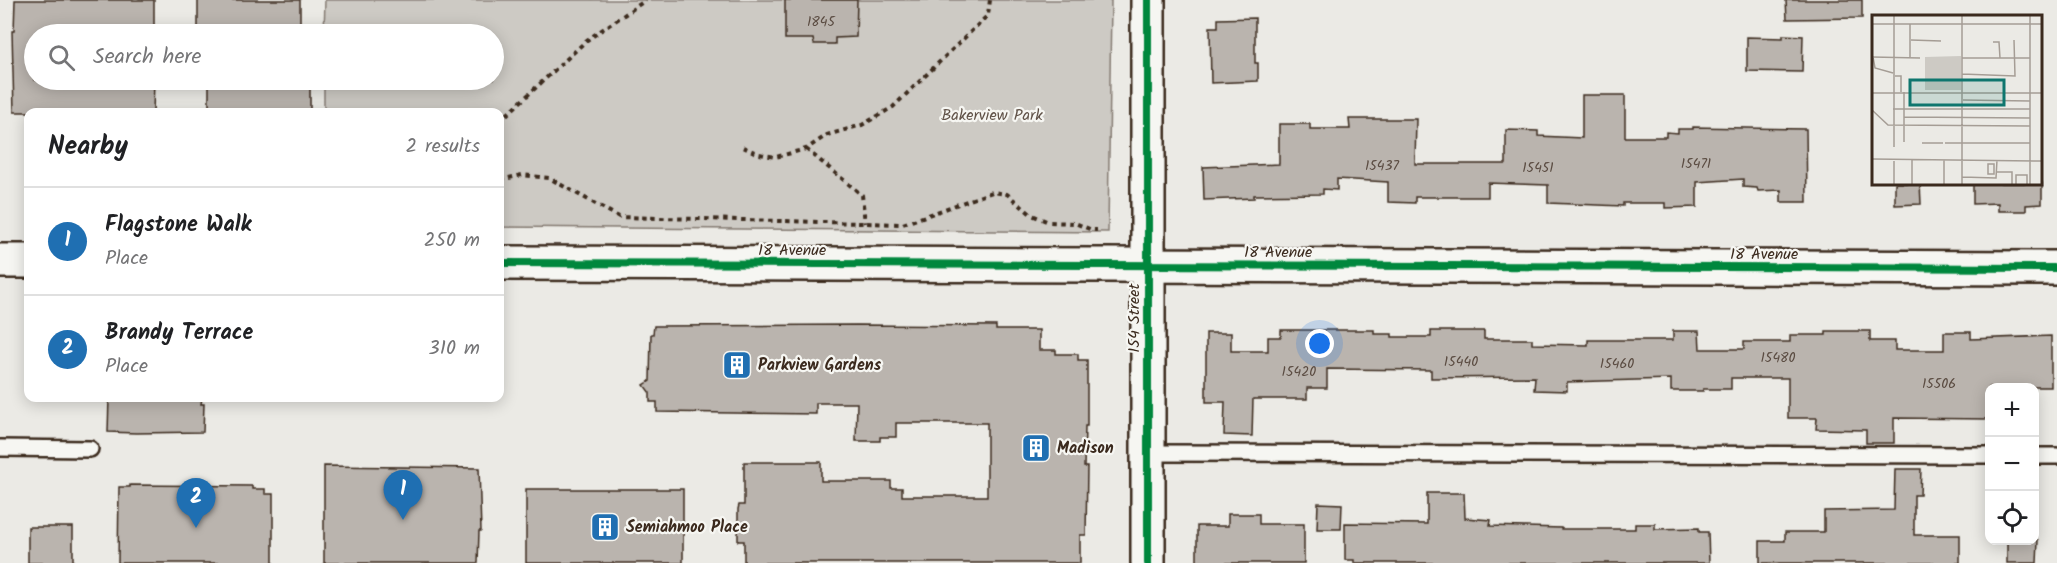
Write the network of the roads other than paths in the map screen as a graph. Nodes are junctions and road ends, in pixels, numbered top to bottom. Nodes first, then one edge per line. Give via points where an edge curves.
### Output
1 (1148, 0) edge
2 (0, 261) edge
3 (24, 261) edge
4 (504, 263) edge
5 (1147, 265) junction
6 (2057, 268) edge
7 (0, 448) edge
8 (90, 449) dead end
9 (1148, 453) junction
10 (1985, 455) edge
11 (2039, 456) edge
12 (2057, 456) edge
13 (1148, 563) edge

1 - 5 street, 154 Street
2 - 3 street
4 - 5 street, 18 Avenue
5 - 6 street, 18 Avenue
5 - 9 street, 154 Street
7 - 8 lane
9 - 10 lane
9 - 13 street, 154 Street
11 - 12 lane

